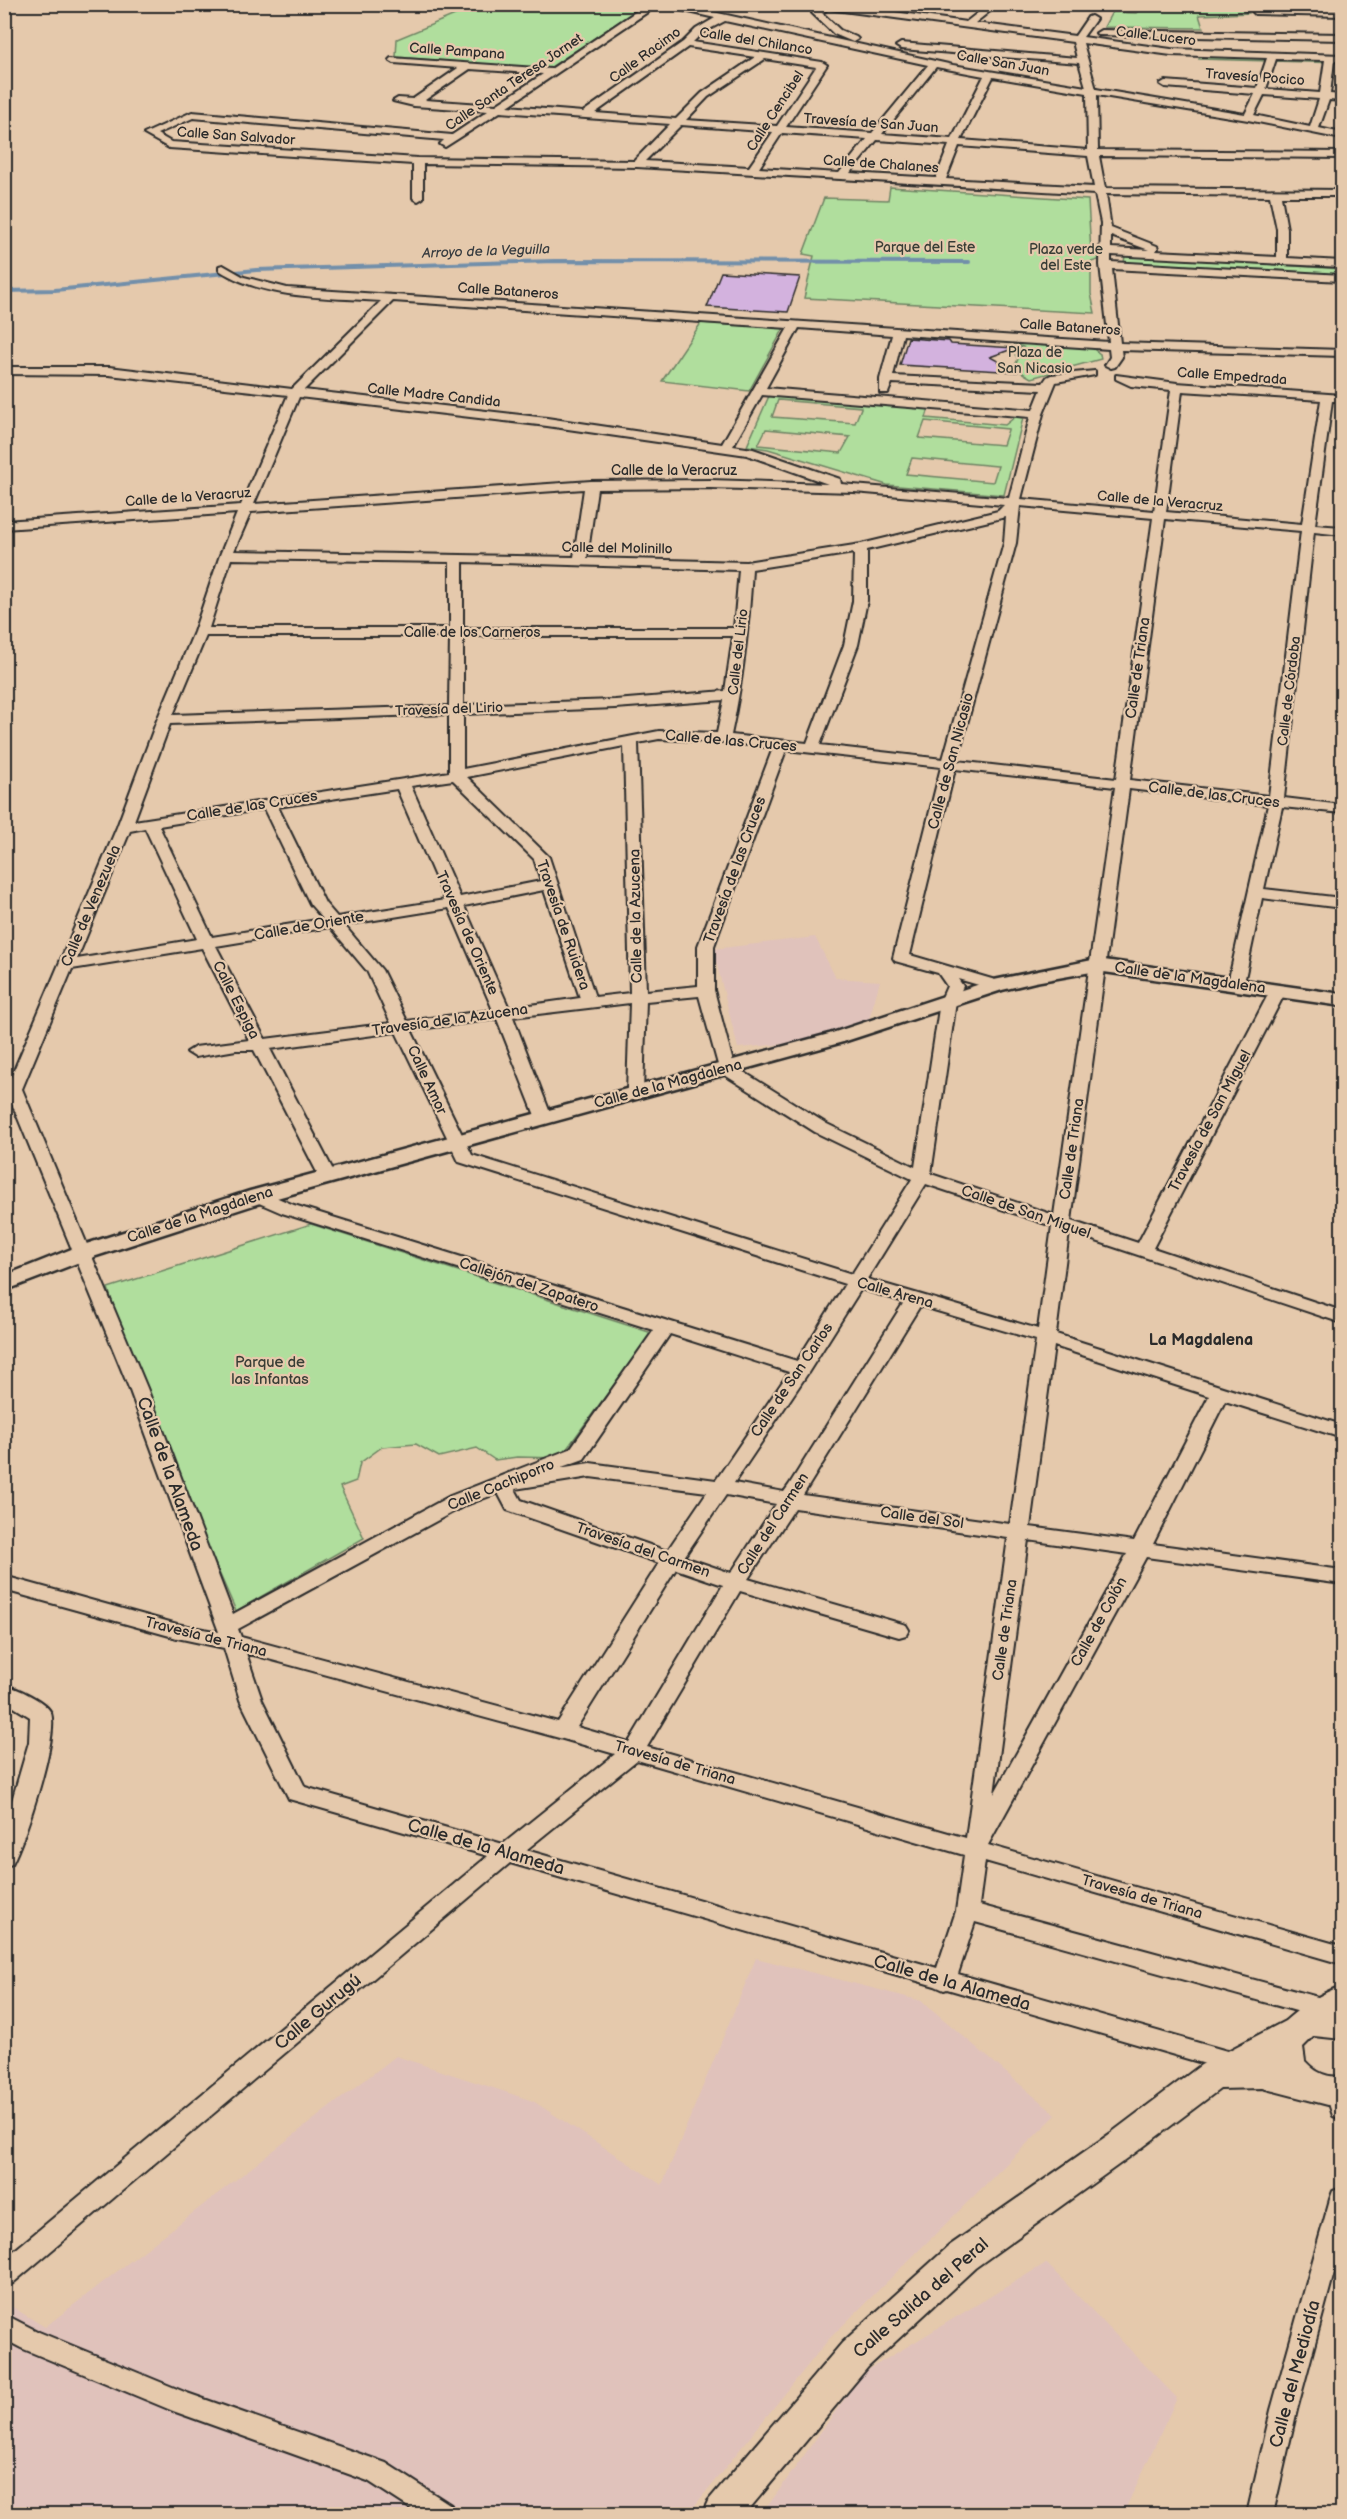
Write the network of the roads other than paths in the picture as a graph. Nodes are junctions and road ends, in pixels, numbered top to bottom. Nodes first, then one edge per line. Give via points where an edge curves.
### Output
1 (654, 4) edge
2 (662, 4) edge
3 (711, 4) edge
4 (813, 4) edge
5 (889, 4) edge
6 (995, 4) edge
7 (1249, 4) edge
8 (1332, 4) edge
9 (826, 5) edge
10 (1342, 11) edge
11 (1258, 12) junction
12 (874, 13) junction
13 (702, 14) junction
14 (723, 18) junction
15 (1091, 19) dead end
16 (1265, 20) dead end
17 (967, 25) junction
18 (846, 27) junction
19 (1275, 32) junction
20 (1193, 35) junction
21 (1079, 37) junction
22 (1342, 37) edge
23 (686, 44) junction
24 (871, 48) junction
25 (1199, 55) junction
26 (763, 56) junction
27 (1272, 57) junction
28 (1287, 57) junction
29 (1330, 58) junction
30 (1342, 58) edge
31 (394, 60) dead end
32 (1084, 61) junction
33 (1169, 63) junction
34 (934, 64) junction
35 (822, 65) joint
36 (467, 66) junction
37 (554, 72) junction
38 (989, 75) junction
39 (1165, 84) junction
40 (1261, 91) junction
41 (1092, 92) junction
42 (1325, 96) junction
43 (1342, 98) edge
44 (398, 101) dead end
45 (1159, 102) junction
46 (414, 103) junction
47 (497, 109) junction
48 (585, 115) junction
49 (1248, 117) junction
50 (678, 122) junction
51 (779, 130) junction
52 (1314, 130) junction
53 (1342, 136) edge
54 (874, 137) junction
55 (455, 138) junction
56 (955, 143) junction
57 (1093, 153) junction
58 (1342, 155) edge
59 (418, 161) junction
60 (637, 164) junction
61 (752, 171) junction
62 (842, 176) junction
63 (940, 182) junction
64 (1102, 191) junction
65 (1342, 193) edge
66 (1275, 194) junction
67 (418, 198) dead end
68 (1106, 230) junction
69 (1105, 251) junction
70 (1168, 254) junction
71 (1282, 261) junction
72 (1342, 264) edge
73 (1105, 265) junction
74 (1159, 268) junction
75 (227, 271) dead end
76 (1342, 278) edge
77 (1107, 285) junction
78 (390, 298) junction
79 (796, 324) junction
80 (899, 330) junction
81 (1115, 346) junction
82 (1342, 353) edge
83 (1112, 365) junction
84 (4, 370) edge
85 (1091, 373) junction
86 (1120, 377) junction
87 (886, 379) junction
88 (1047, 387) junction
89 (1177, 387) junction
90 (758, 391) junction
91 (294, 394) junction
92 (1328, 397) junction
93 (1342, 398) edge
94 (882, 400) junction
95 (1037, 414) junction
96 (726, 448) junction
97 (591, 485) junction
98 (854, 488) junction
99 (1014, 503) junction
100 (247, 507) junction
101 (1160, 516) junction
102 (1007, 517) junction
103 (4, 525) edge
104 (1308, 528) junction
105 (1342, 531) edge
106 (861, 548) junction
107 (226, 555) junction
108 (457, 558) junction
109 (580, 563) junction
110 (746, 566) junction
111 (201, 632) junction
112 (456, 632) junction
113 (742, 632) junction
114 (733, 695) junction
115 (455, 709) junction
116 (164, 720) junction
117 (723, 738) junction
118 (631, 740) junction
119 (781, 745) junction
120 (812, 748) junction
121 (949, 765) junction
122 (456, 774) junction
123 (402, 783) junction
124 (1122, 784) junction
125 (1276, 802) junction
126 (269, 804) junction
127 (1342, 809) edge
128 (150, 822) junction
129 (124, 827) junction
130 (551, 884) junction
131 (1257, 893) junction
132 (453, 903) junction
133 (1342, 903) edge
134 (334, 921) junction
135 (207, 943) junction
136 (66, 965) junction
137 (1097, 965) junction
138 (944, 971) junction
139 (1236, 983) junction
140 (996, 985) junction
141 (706, 990) junction
142 (1278, 991) junction
143 (638, 997) junction
144 (1342, 1000) edge
145 (589, 1002) junction
146 (948, 1002) junction
147 (502, 1013) junction
148 (402, 1027) junction
149 (260, 1045) junction
150 (195, 1052) dead end
151 (726, 1068) junction
152 (635, 1092) junction
153 (544, 1118) junction
154 (456, 1142) junction
155 (327, 1176) junction
156 (922, 1177) junction
157 (258, 1196) junction
158 (1061, 1224) junction
159 (1143, 1251) junction
160 (82, 1253) junction
161 (857, 1282) junction
162 (4, 1284) edge
163 (915, 1299) junction
164 (1342, 1317) edge
165 (665, 1328) junction
166 (1046, 1337) junction
167 (801, 1369) junction
168 (1219, 1394) junction
169 (1342, 1432) edge
170 (503, 1484) junction
171 (720, 1487) junction
172 (789, 1500) junction
173 (1019, 1531) junction
174 (1140, 1549) junction
175 (672, 1559) junction
176 (1342, 1577) edge
177 (735, 1582) junction
178 (4, 1583) edge
179 (898, 1630) dead end
180 (229, 1634) junction
181 (4, 1693) edge
182 (564, 1731) junction
183 (634, 1751) junction
184 (975, 1848) junction
185 (508, 1852) junction
186 (4, 1858) edge
187 (967, 1911) junction
188 (1342, 1955) edge
189 (944, 1981) junction
190 (1337, 2012) edge
191 (1296, 2030) junction
192 (1223, 2068) junction
193 (1332, 2093) edge
194 (1342, 2199) edge
195 (4, 2275) edge
196 (4, 2325) edge
197 (441, 2514) edge
198 (722, 2514) edge
199 (1260, 2514) edge

1 - 37 street, Calle Santa Teresa Jornet
2 - 13 street, Calle San Juan
3 - 13 street
4 - 9 street, Calle Lucero
5 - 12 street
6 - 17 street
7 - 11 street
8 - 10 street
9 - 12 street, Calle Lucero
9 - 18 street via 816,13
10 - 11 street
11 - 16 street
12 - 17 street, Calle Lucero
12 - 18 street
13 - 14 street, Calle San Juan
14 - 23 street, Calle Racimo via 699,31
14 - 24 street, Calle San Juan
15 - 21 street
17 - 21 street, Calle Lucero
18 - 24 street
19 - 20 street
19 - 22 street
19 - 28 street
20 - 21 street
20 - 25 street
21 - 32 street
21 - 33 street, Calle Lucero
23 - 26 street, Calle del Chilanco
23 - 48 street, Calle Racimo
24 - 32 street via 892,45
24 - 34 street, Calle San Juan
25 - 27 street, Calle Lucero
25 - 33 street, Calle Lucero
26 - 35 street, Calle del Chilanco
26 - 50 street via 705,95
27 - 28 street, Calle Lucero
27 - 40 street
28 - 29 street, Calle Lucero
29 - 30 street, Calle Lucero
29 - 42 street
31 - 36 street, Calle Pampana
32 - 41 street
33 - 39 street
34 - 38 street, Calle San Juan
34 - 54 street
35 - 51 street, Calle Cencibel
36 - 37 street, Calle Pampana
36 - 46 street
37 - 47 street, Calle Santa Teresa Jornet
38 - 41 street, Calle San Juan
38 - 56 street
39 - 40 street, Travesía Pocico
39 - 45 street
40 - 42 street, Travesía Pocico
40 - 49 street
41 - 45 street, Calle San Juan
41 - 57 street
42 - 43 street, Travesía Pocico
42 - 52 street
44 - 46 street, Travesía de San Juan
45 - 49 street, Calle San Juan
46 - 47 street, Travesía de San Juan
47 - 48 street, Travesía de San Juan
47 - 55 street, Calle Santa Teresa Jornet
48 - 50 street, Travesía de San Juan
49 - 52 street, Calle San Juan
50 - 51 street, Travesía de San Juan
50 - 60 street
51 - 54 street, Travesía de San Juan
51 - 61 street, Calle Cencibel
52 - 53 street, Calle San Juan
54 - 56 street, Travesía de San Juan
54 - 62 street
55 - 59 street, Calle Santa Teresa Jornet
55 - 59 street, Calle San Salvador via 192,115 149,134 169,145
56 - 57 street, Travesía de San Juan
56 - 63 street
57 - 58 street, Travesía de San Juan
57 - 64 street
59 - 60 street, Calle de Chalanes
59 - 67 street
60 - 61 street, Calle de Chalanes
61 - 62 street, Calle de Chalanes
62 - 63 street, Calle de Chalanes
63 - 64 street, Calle de Chalanes
64 - 66 street, Calle de Chalanes
64 - 68 street
65 - 66 street, Calle de Chalanes
66 - 71 street via 1282,229
68 - 69 street
68 - 70 street
69 - 70 street
69 - 73 street
70 - 71 street
71 - 72 street
73 - 74 street
73 - 77 street
74 - 76 street
74 - 77 street
75 - 78 street, Calle Bataneros via 261,286 287,291
77 - 81 street
78 - 79 street, Calle Bataneros
78 - 91 street
79 - 80 street, Calle Bataneros
79 - 90 street
80 - 81 street, Calle Bataneros
80 - 87 street
81 - 82 street, Calle Bataneros
81 - 83 street
83 - 85 street via 1096,367
83 - 86 street via 1124,371
84 - 91 street, Calle Madre Candida via 109,371
85 - 86 street, Calle Empedrada via 1104,378
85 - 88 street via 1051,379
86 - 89 street, Calle Empedrada via 1131,382
87 - 88 street
87 - 94 street
88 - 95 street
89 - 92 street, Calle Empedrada
89 - 101 street, Calle de Triana
90 - 94 street
90 - 96 street
91 - 96 street, Calle Madre Candida via 547,422
91 - 100 street, Calle de Venezuela
92 - 93 street, Calle Empedrada
92 - 104 street, Calle de Córdoba
94 - 95 street
95 - 99 street
96 - 98 street, Calle Madre Candida via 749,452
97 - 98 street, Calle de la Veracruz
97 - 100 street, Calle de la Veracruz
97 - 109 street
98 - 99 street, Calle de la Veracruz
99 - 101 street, Calle de la Veracruz
99 - 102 street, Calle de San Nicasio
100 - 103 street, Calle de la Veracruz
100 - 107 street, Calle de Venezuela
101 - 104 street, Calle de la Veracruz
101 - 124 street, Calle de Triana
102 - 106 street, Calle del Molinillo
102 - 121 street, Calle de San Nicasio via 1010,543
104 - 105 street, Calle de la Veracruz
104 - 125 street, Calle de Córdoba
106 - 110 street, Calle del Molinillo
106 - 120 street via 860,601 851,645
107 - 108 street, Calle del Molinillo
107 - 111 street, Calle de Venezuela
108 - 109 street, Calle del Molinillo
108 - 112 street
109 - 110 street, Calle del Molinillo
110 - 113 street, Calle del Lirio
111 - 112 street, Calle de los Carneros
111 - 116 street, Calle de Venezuela
112 - 113 street, Calle de los Carneros
112 - 115 street
113 - 114 street, Calle del Lirio
114 - 115 street, Travesía del Lirio via 615,704
114 - 117 street, Calle del Lirio
115 - 116 street, Travesía del Lirio
115 - 122 street
116 - 129 street, Calle de Venezuela
117 - 118 street, Calle de las Cruces via 659,735
117 - 119 street, Calle de las Cruces
118 - 122 street, Calle de las Cruces
118 - 143 street, Calle de la Azucena
119 - 120 street, Calle de las Cruces
119 - 141 street, Travesía de las Cruces via 706,946
120 - 121 street, Calle de las Cruces
121 - 124 street, Calle de las Cruces
121 - 138 street, Calle de San Nicasio via 901,958
122 - 123 street, Calle de las Cruces
122 - 130 street, Travesía de Ruidera via 541,857
123 - 126 street, Calle de las Cruces
123 - 132 street, Travesía de Oriente
124 - 125 street, Calle de las Cruces
124 - 137 street, Calle de Triana
125 - 127 street, Calle de las Cruces
125 - 131 street, Calle de Córdoba
126 - 128 street, Calle de las Cruces
126 - 134 street, Calle Amor via 318,904
128 - 129 street, Calle de las Cruces
128 - 135 street, Calle Espiga
129 - 136 street, Calle de Venezuela
130 - 132 street, Calle de Oriente
130 - 145 street, Travesía de Ruidera
131 - 133 street
131 - 139 street, Calle de Córdoba
132 - 134 street, Calle de Oriente
132 - 147 street, Travesía de Oriente
134 - 135 street, Calle de Oriente
134 - 148 street, Calle Amor via 374,970
135 - 136 street, Calle de Oriente
135 - 149 street, Calle Espiga
136 - 160 street, Calle de Venezuela via 14,1089
137 - 139 street, Calle de la Magdalena
137 - 140 street, Calle de la Magdalena
137 - 158 street, Calle de Triana
138 - 140 street
138 - 146 street, Calle de San Carlos via 955,986
139 - 142 street, Calle de la Magdalena
140 - 146 street, Calle de la Magdalena
141 - 143 street, Travesía de la Azucena
141 - 151 street, Travesía de las Cruces
142 - 144 street, Calle de la Magdalena
142 - 159 street, Travesía de San Miguel
143 - 145 street, Travesía de la Azucena
143 - 152 street, Calle de la Azucena
145 - 147 street, Travesía de la Azucena
146 - 151 street, Calle de la Magdalena
146 - 156 street, Calle de San Carlos
147 - 148 street, Travesía de la Azucena
147 - 153 street, Travesía de Oriente
148 - 149 street, Travesía de la Azucena
148 - 154 street, Calle Amor
149 - 150 street, Travesía de la Azucena
149 - 155 street, Calle Espiga
151 - 152 street, Calle de la Magdalena
151 - 156 street, Calle de San Miguel via 821,1128
152 - 153 street, Calle de la Magdalena
153 - 154 street, Calle de la Magdalena
154 - 155 street, Calle de la Magdalena
154 - 161 street, Calle Arena via 465,1158
155 - 157 street, Calle de la Magdalena
156 - 158 street, Calle de San Miguel
156 - 161 street, Calle de San Carlos
157 - 160 street, Calle de la Magdalena
157 - 165 street, Callejón del Zapatero via 288,1209
158 - 159 street, Calle de San Miguel
158 - 166 street, Calle de Triana
159 - 164 street, Calle de San Miguel
160 - 162 street, Calle de la Magdalena
160 - 180 street, Calle de la Alameda via 138,1388
161 - 163 street, Calle Arena
161 - 167 street, Calle de San Carlos
163 - 166 street, Calle Arena
163 - 172 street, Calle del Carmen
165 - 167 street, Callejón del Zapatero
165 - 170 street, Calle Cachiporro via 576,1454
166 - 168 street, Calle Arena
166 - 173 street, Calle de Triana
167 - 171 street, Calle de San Carlos
168 - 169 street, Calle Arena
168 - 174 street, Calle de Colón
170 - 171 street, Calle del Sol via 590,1470
170 - 175 street, Travesía del Carmen via 514,1505
170 - 180 street, Calle Cachiporro via 457,1501
171 - 172 street, Calle del Sol
171 - 175 street, Calle de San Carlos
172 - 173 street, Calle del Sol
172 - 177 street, Calle del Carmen
173 - 174 street, Calle del Sol
173 - 184 street, Calle de Triana
174 - 176 street, Calle del Sol
174 - 184 street, Calle de Colón
175 - 177 street, Travesía del Carmen
175 - 182 street, Calle de San Carlos
177 - 179 street, Travesía del Carmen
177 - 183 street, Calle del Carmen
178 - 180 street, Travesía de Triana via 177,1631
180 - 182 street, Travesía de Triana
180 - 185 street, Calle de la Alameda via 251,1700 297,1793
181 - 186 street via 12,1694 41,1714 40,1742
182 - 183 street, Travesía de Triana
183 - 184 street, Travesía de Triana
183 - 185 street, Calle Gurugú
184 - 187 street, Calle de Triana
184 - 188 street, Travesía de Triana
185 - 189 street, Calle de la Alameda
185 - 195 street, Calle Gurugú
187 - 189 street, Calle de Triana
187 - 190 street
189 - 192 street, Calle de la Alameda
190 - 191 main road, Calle Salida del Peral
191 - 192 main road, Calle Salida del Peral
191 - 193 main road via 1286,2044 1289,2066
192 - 193 main road
192 - 198 main road, Calle Salida del Peral via 954,2264 855,2355
194 - 199 street, Calle del Mediodía
196 - 197 street via 30,2340 183,2403 377,2472

